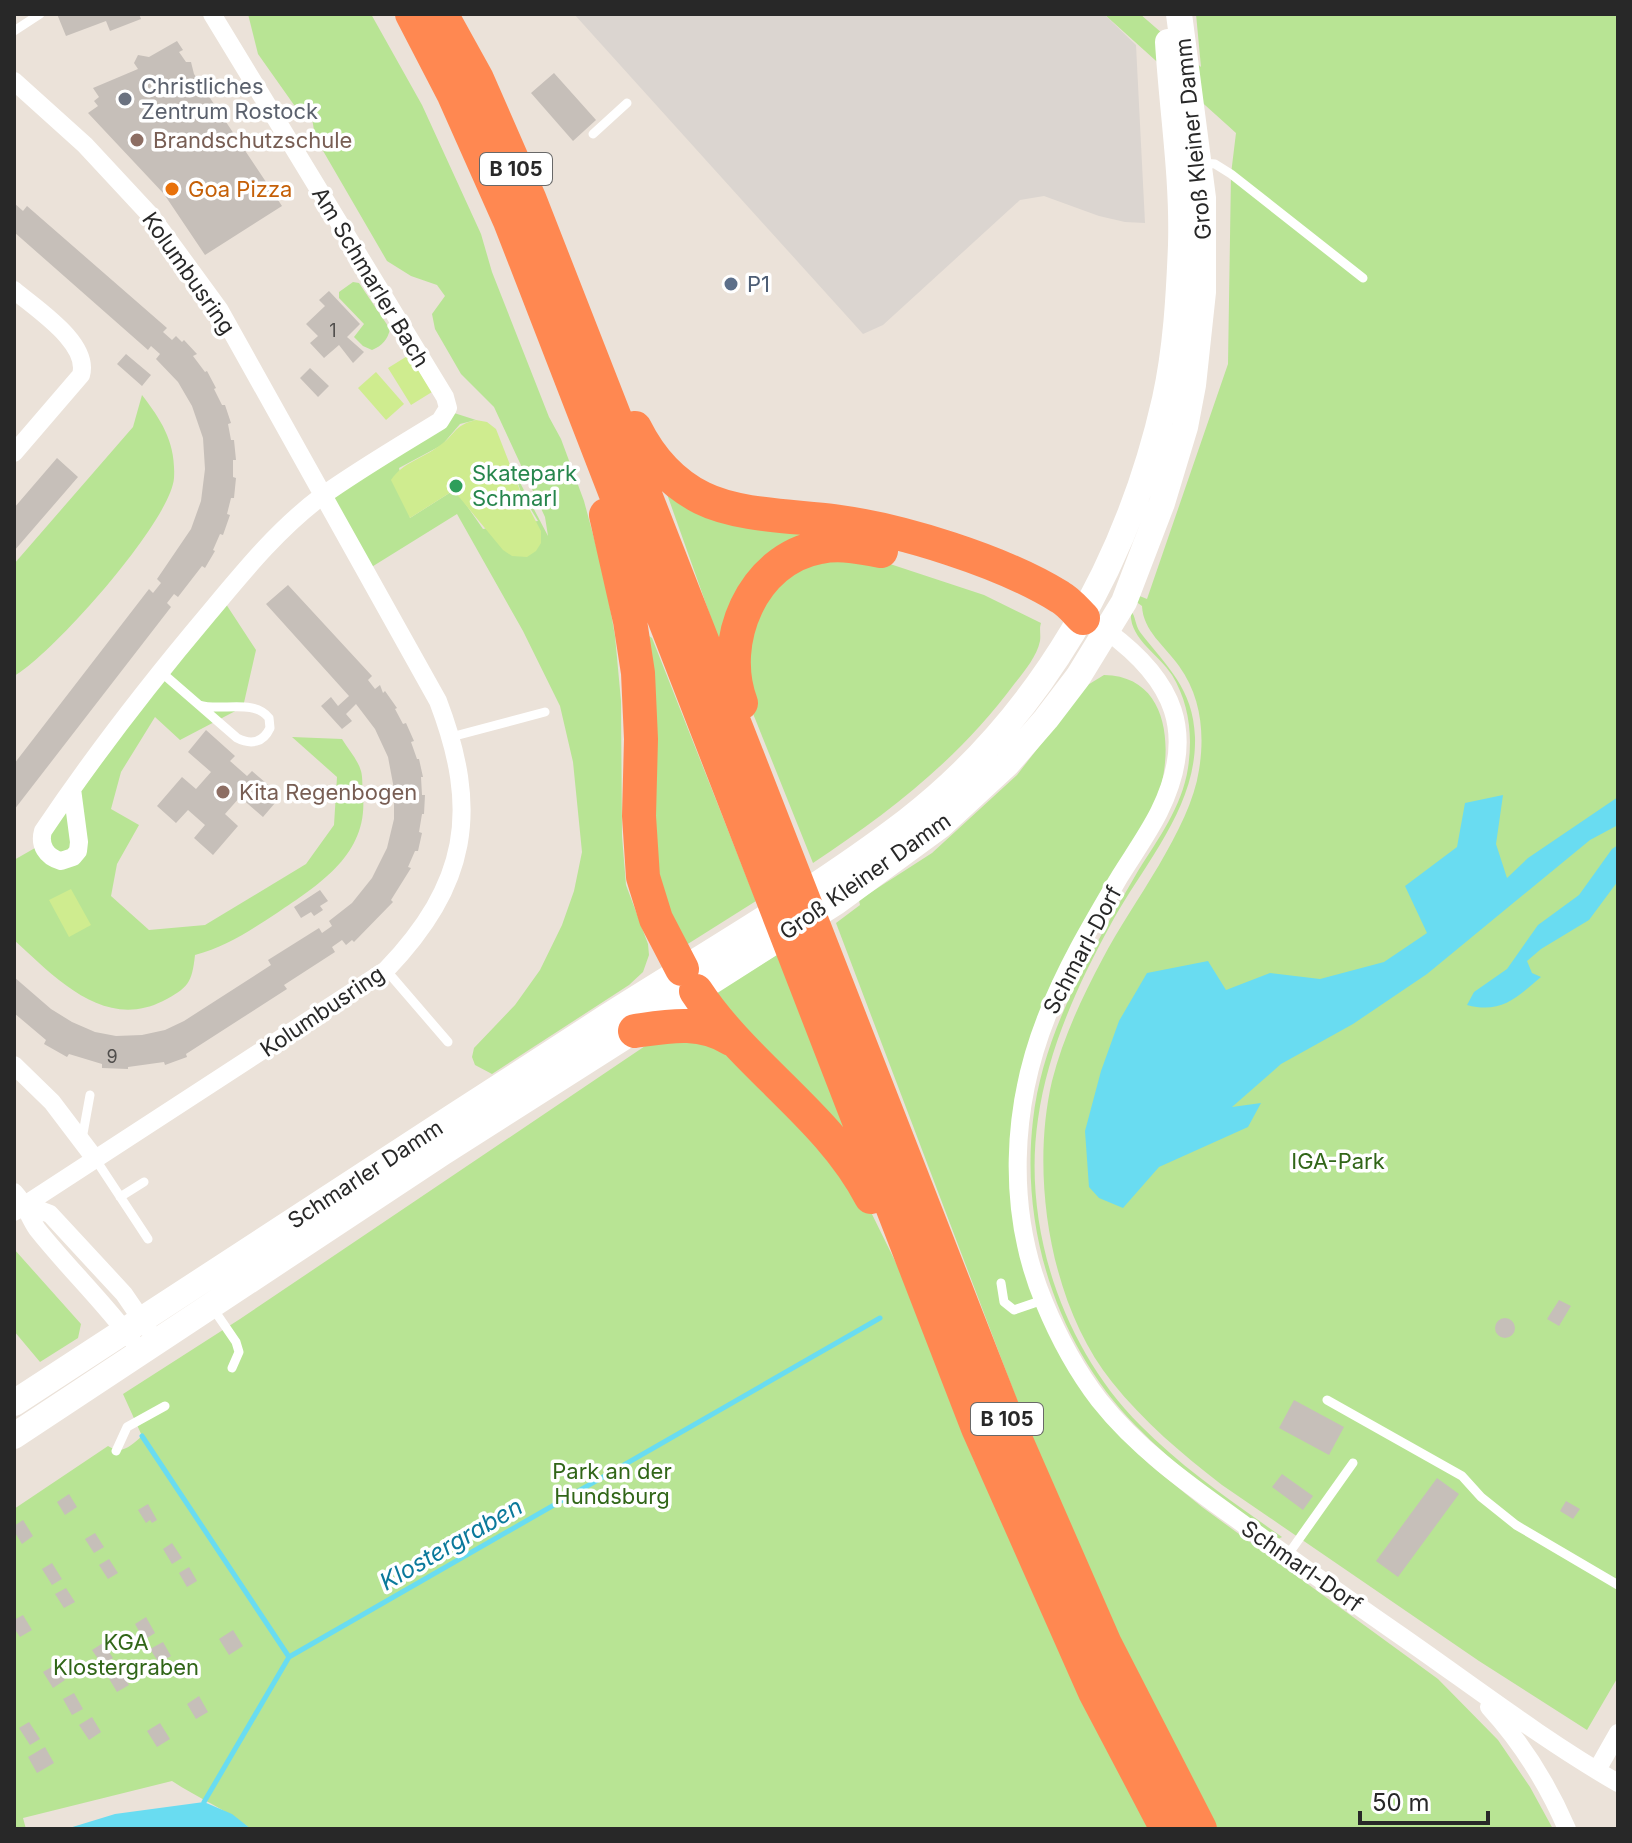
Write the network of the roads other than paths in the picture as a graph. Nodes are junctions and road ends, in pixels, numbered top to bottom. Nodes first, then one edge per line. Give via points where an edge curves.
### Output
1 (40, 14) edge
2 (212, 14) edge
3 (412, 14) edge
4 (441, 14) edge
5 (1167, 14) edge
6 (1179, 14) edge
7 (14, 31) edge
8 (14, 81) edge
9 (627, 103) dead end
10 (593, 134) dead end
11 (1198, 162) junction
12 (1204, 256) junction
13 (1180, 266) junction
14 (1363, 278) dead end
15 (14, 290) edge
16 (581, 329) junction
17 (598, 444) junction
18 (14, 453) edge
19 (321, 497) junction
20 (1095, 624) junction
21 (161, 672) junction
22 (199, 705) junction
23 (545, 712) dead end
24 (451, 737) junction
25 (72, 789) dead end
26 (762, 796) junction
27 (762, 934) junction
28 (386, 970) junction
29 (689, 980) junction
30 (635, 1031) junction
31 (733, 1040) junction
32 (448, 1042) dead end
33 (14, 1065) edge
34 (90, 1095) dead end
35 (82, 1141) junction
36 (96, 1160) junction
37 (144, 1182) dead end
38 (120, 1197) junction
39 (18, 1203) edge
40 (148, 1239) dead end
41 (1001, 1283) dead end
42 (1043, 1300) junction
43 (210, 1305) junction
44 (934, 1316) junction
45 (141, 1336) junction
46 (232, 1368) dead end
47 (1327, 1400) dead end
48 (14, 1403) edge
49 (165, 1406) dead end
50 (14, 1436) edge
51 (116, 1451) dead end
52 (1353, 1463) dead end
53 (1287, 1556) junction
54 (1618, 1585) edge
55 (1467, 1682) junction
56 (1618, 1733) edge
57 (1597, 1770) junction
58 (1618, 1783) edge
59 (1167, 1829) edge
60 (1200, 1829) edge
61 (1567, 1829) edge

1 - 7 lane
2 - 19 street, Am Schmarler Bach via 448,408 440,421
3 - 17 highway, B 105 via 510,221
4 - 16 highway, B 105 via 477,79
5 - 13 street, Groß Kleiner Damm
6 - 11 street, Groß Kleiner Damm
8 - 19 street, Kolumbusring via 85,145 180,252 219,309
9 - 10 lane
11 - 12 street, Groß Kleiner Damm
11 - 14 lane via 1231,174
12 - 13 lane
12 - 20 street, Groß Kleiner Damm via 1198,355 1185,427 1124,602
13 - 20 street, Groß Kleiner Damm via 1161,413 1103,578
15 - 18 street via 78,348 83,367
16 - 20 highway via 604,355 644,446 668,474 705,500 932,543 1062,598
16 - 26 highway, B 105
17 - 29 highway via 596,477 638,673 643,877 656,919
17 - 44 highway, B 105
19 - 21 street via 268,543
19 - 24 street, Kolumbusring via 438,701
20 - 26 highway via 1052,617 945,570 865,548 818,547 779,565 763,579 745,610 735,664 739,697 763,761
20 - 27 street, Groß Kleiner Damm via 948,786 826,877
20 - 27 street, Groß Kleiner Damm via 1078,677 1007,764 941,825 836,902
20 - 42 street, Schmarl-Dorf via 1135,652 1160,680 1175,715 1175,759 1159,812 1060,983 1023,1095 1017,1170 1021,1214
21 - 22 lane
21 - 25 street
22 - 22 lane via 244,741 259,740 270,728 267,715 257,708
23 - 24 lane
24 - 28 street, Kolumbusring via 462,805 454,862 433,913
26 - 60 highway, B 105 via 1011,1429 1105,1644
27 - 29 street, Groß Kleiner Damm
27 - 29 street, Groß Kleiner Damm via 717,947
28 - 32 lane
28 - 36 street, Kolumbusring
29 - 30 street, Schmarler Damm
29 - 31 highway
29 - 45 street, Schmarler Damm
30 - 31 highway via 698,1025
30 - 43 street, Schmarler Damm
31 - 44 highway via 843,1152 879,1211 908,1283
33 - 35 street
34 - 35 lane
35 - 36 street
36 - 38 lane
36 - 39 street, Kolumbusring
37 - 38 lane
38 - 40 lane
39 - 45 street, Kolumbusring via 50,1214 124,1294
41 - 42 lane via 1004,1302 1014,1310
42 - 53 street, Schmarl-Dorf via 1078,1370 1127,1431 1188,1484
43 - 45 street, Schmarler Damm
43 - 46 lane via 236,1342 239,1352
44 - 59 highway, B 105 via 1049,1592
45 - 48 street, Schmarler Damm
45 - 50 street, Schmarler Damm
47 - 54 lane via 1462,1476 1516,1525
49 - 51 lane via 127,1427
52 - 53 lane
53 - 55 street, Schmarl-Dorf
55 - 57 street, Schmarl-Dorf
55 - 61 street, Schmarl-Dorf via 1510,1730
56 - 57 street
57 - 58 street, Schmarl-Dorf

